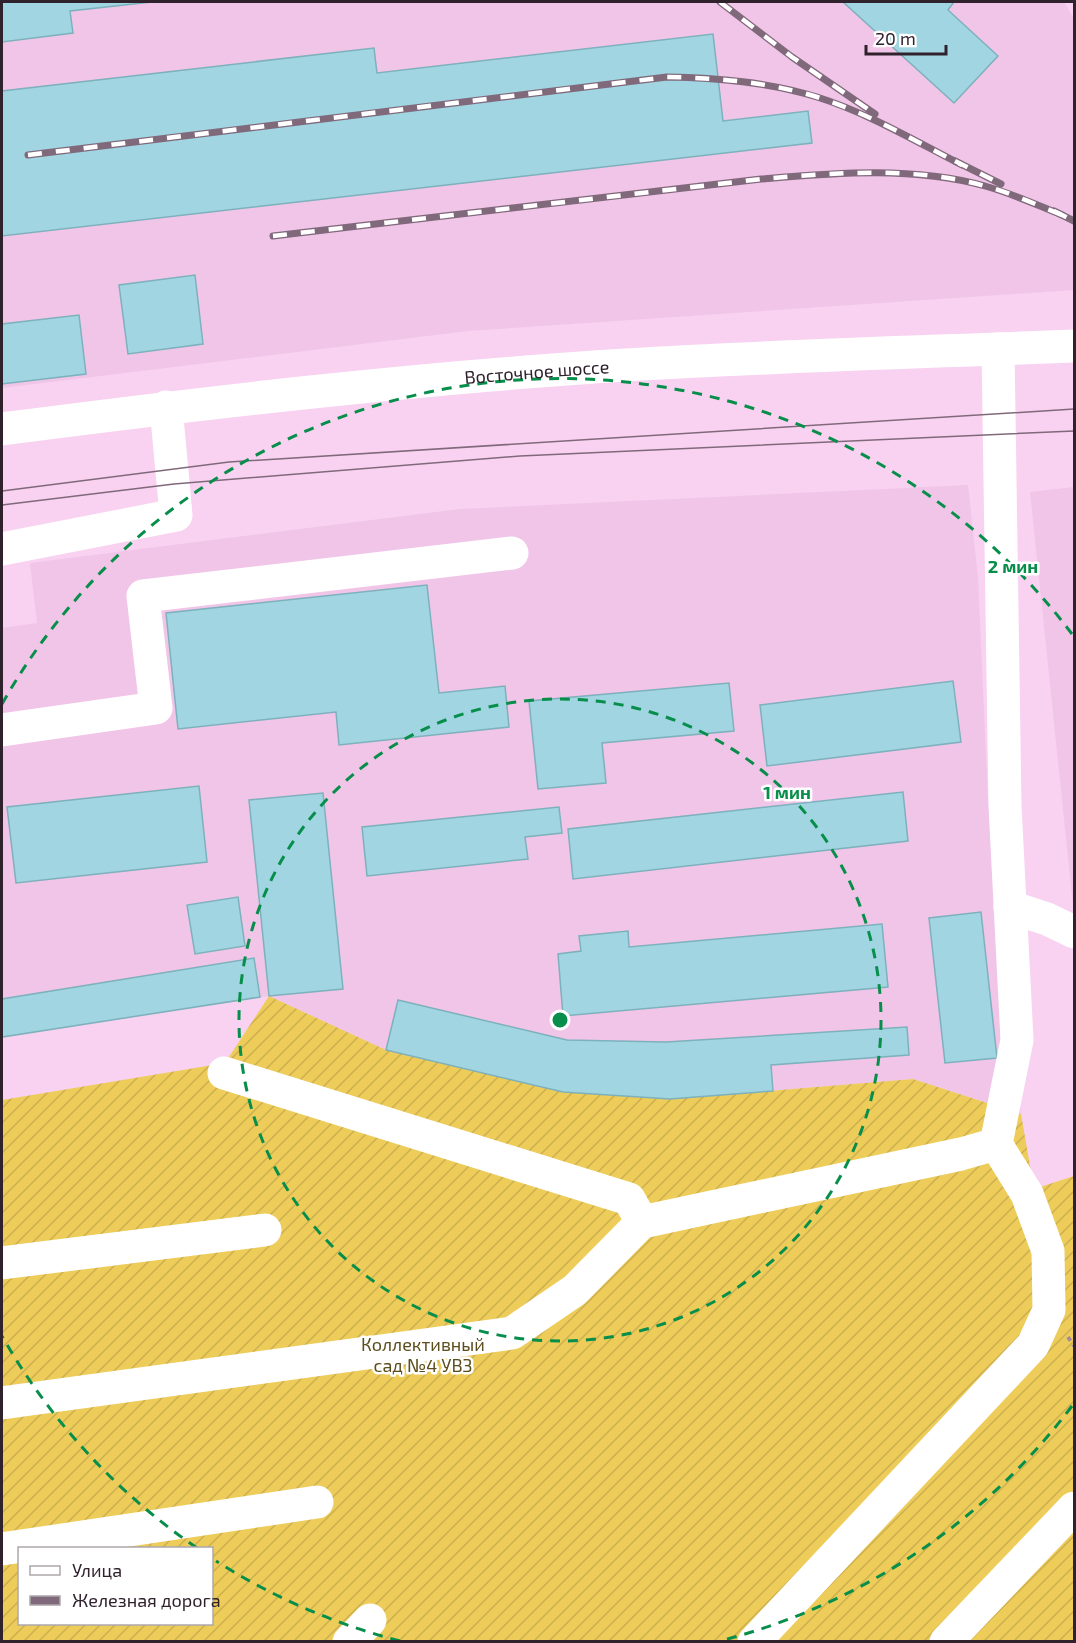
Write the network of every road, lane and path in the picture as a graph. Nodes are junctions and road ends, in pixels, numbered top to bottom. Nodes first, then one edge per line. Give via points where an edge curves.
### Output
1 (1074, 346) edge
2 (998, 349) junction
3 (166, 407) junction
4 (2, 429) edge
5 (2, 549) edge
6 (512, 553) dead end
7 (2, 730) edge
8 (1010, 907) junction
9 (1074, 932) edge
10 (224, 1073) dead end
11 (996, 1144) junction
12 (642, 1222) junction
13 (265, 1230) dead end
14 (2, 1263) edge
15 (2, 1402) edge
16 (317, 1502) dead end
17 (1074, 1508) edge
18 (2, 1549) edge
19 (754, 1641) edge
20 (946, 1641) edge

1 - 2 main road, Восточное шоссе
2 - 3 main road, Восточное шоссе via 623,365
2 - 8 main road
3 - 4 main road, Восточное шоссе
3 - 5 main road via 176,515
6 - 7 main road via 142,596 156,708
8 - 9 main road
8 - 11 main road via 1017,1040
10 - 12 main road via 630,1199
11 - 12 main road
11 - 19 main road via 1027,1194 1048,1251 1048,1310 1033,1345
12 - 15 main road via 575,1290 512,1333
13 - 14 main road
16 - 18 main road
17 - 20 main road

